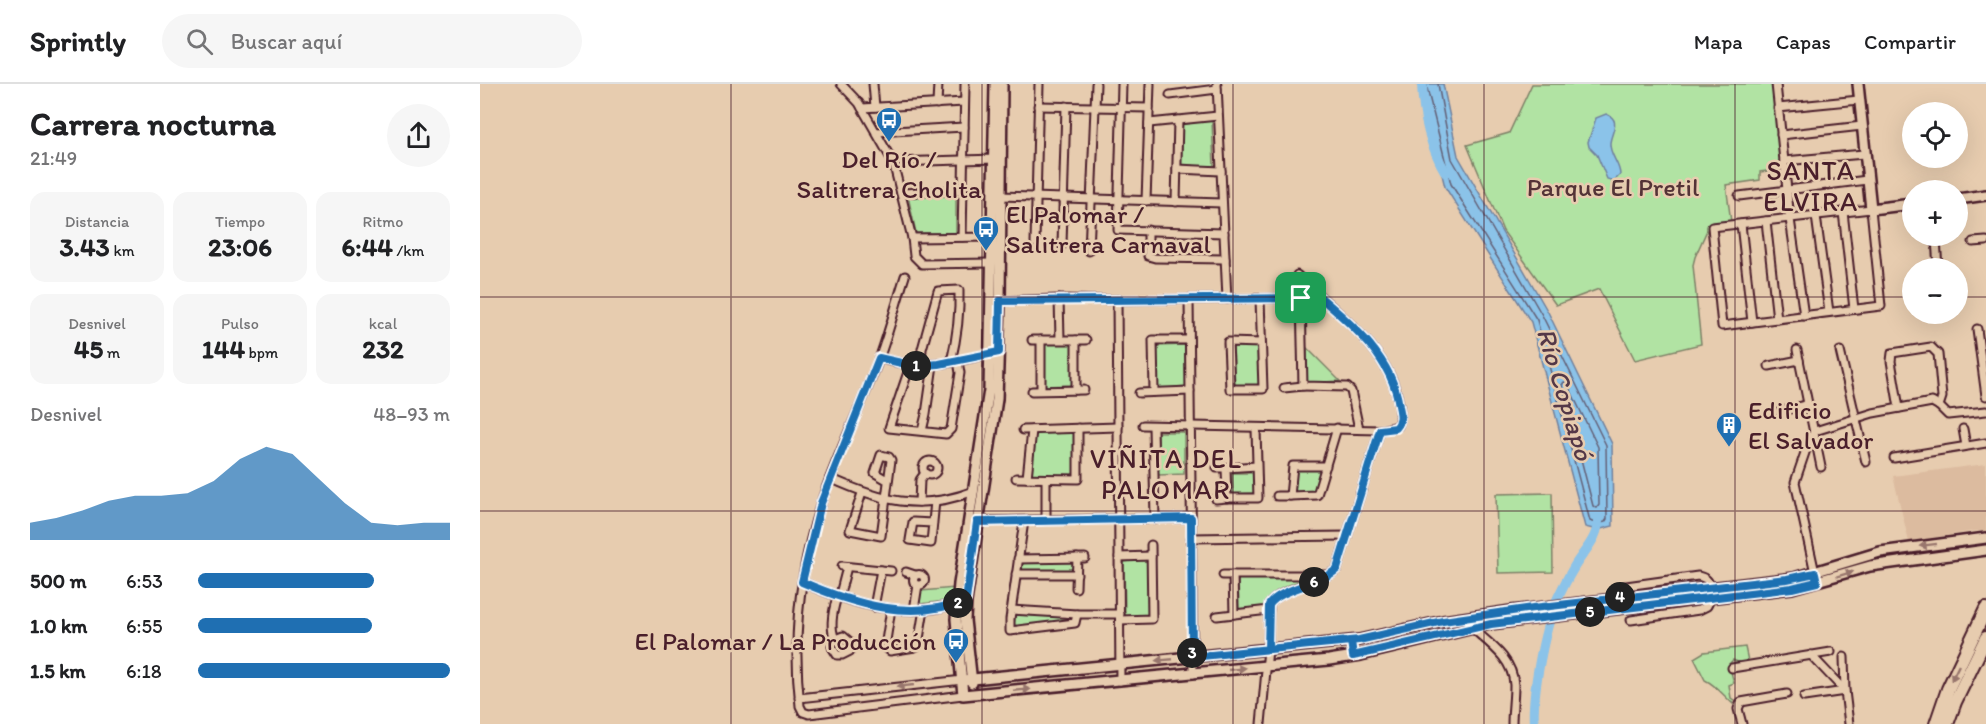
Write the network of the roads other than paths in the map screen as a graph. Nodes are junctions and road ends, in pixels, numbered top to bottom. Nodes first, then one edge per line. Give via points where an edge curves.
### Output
1 (841, 84) edge
2 (873, 84) edge
3 (938, 84) edge
4 (964, 84) edge
5 (995, 84) edge
6 (1002, 84) edge
7 (1039, 84) edge
8 (1096, 84) edge
9 (1122, 84) edge
10 (1150, 84) edge
11 (1776, 84) edge
12 (1858, 84) edge
13 (1217, 86) edge
14 (1170, 95) dead end
15 (1859, 100) junction
16 (964, 102) junction
17 (938, 104) junction
18 (1038, 106) junction
19 (1066, 106) junction
20 (876, 107) junction
21 (1095, 107) junction
22 (1122, 107) junction
23 (862, 108) junction
24 (1149, 108) junction
25 (1778, 108) junction
26 (1218, 116) junction
27 (1178, 120) junction
28 (1149, 123) junction
29 (1862, 126) junction
30 (964, 127) junction
31 (876, 132) junction
32 (1781, 135) junction
33 (1864, 154) junction
34 (998, 159) junction
35 (963, 160) junction
36 (1784, 161) junction
37 (893, 162) junction
38 (1177, 168) junction
39 (1221, 171) junction
40 (1867, 180) junction
41 (1787, 189) junction
42 (963, 190) junction
43 (901, 193) junction
44 (1986, 195) edge
45 (1000, 196) junction
46 (1739, 196) dead end
47 (1036, 197) junction
48 (1063, 198) junction
49 (1968, 198) edge
50 (1091, 199) junction
51 (1120, 200) junction
52 (1146, 201) junction
53 (1176, 202) junction
54 (1222, 203) junction
55 (1902, 205) edge
56 (1872, 209) junction
57 (1843, 212) junction
58 (1816, 216) junction
59 (1790, 219) junction
60 (1766, 221) junction
61 (1741, 224) junction
62 (1148, 230) junction
63 (1224, 233) junction
64 (962, 237) junction
65 (992, 237) junction
66 (912, 238) junction
67 (1986, 241) edge
68 (1973, 242) dead end
69 (1035, 243) dead end
70 (1062, 245) dead end
71 (1089, 251) dead end
72 (1225, 259) junction
73 (992, 263) junction
74 (905, 276) dead end
75 (1297, 276) dead end
76 (1313, 291) junction
77 (1301, 298) junction
78 (1059, 299) junction
79 (1189, 299) junction
80 (1227, 299) junction
81 (1260, 299) junction
82 (1117, 300) junction
83 (996, 301) junction
84 (1854, 309) junction
85 (1829, 312) junction
86 (1804, 316) junction
87 (1777, 319) junction
88 (1752, 322) junction
89 (1977, 329) dead end
90 (1060, 339) junction
91 (1032, 340) dead end
92 (1041, 340) junction
93 (1076, 340) junction
94 (1086, 340) dead end
95 (1189, 340) junction
96 (1261, 343) junction
97 (1797, 350) dead end
98 (1840, 351) dead end
99 (994, 353) junction
100 (879, 358) junction
101 (1799, 360) junction
102 (954, 362) junction
103 (933, 365) junction
104 (910, 366) junction
105 (921, 366) junction
106 (1769, 366) dead end
107 (1303, 386) junction
108 (1284, 388) dead end
109 (1041, 390) junction
110 (1076, 390) junction
111 (1084, 390) dead end
112 (1032, 391) dead end
113 (1190, 391) junction
114 (1154, 392) junction
115 (1139, 393) dead end
116 (1986, 396) edge
117 (1809, 404) junction
118 (1940, 406) junction
119 (1899, 408) junction
120 (1986, 411) edge
121 (1779, 412) dead end
122 (1856, 419) junction
123 (1143, 425) dead end
124 (1153, 427) junction
125 (1190, 427) junction
126 (1078, 428) junction
127 (1118, 428) junction
128 (1337, 428) junction
129 (1256, 429) junction
130 (1359, 429) junction
131 (1963, 429) dead end
132 (1023, 430) dead end
133 (1032, 430) junction
134 (1380, 430) junction
135 (921, 431) junction
136 (1815, 432) junction
137 (1986, 443) edge
138 (1966, 447) junction
139 (1894, 458) dead end
140 (1866, 462) dead end
141 (1257, 466) junction
142 (1284, 466) dead end
143 (1293, 466) junction
144 (1326, 466) junction
145 (1821, 467) dead end
146 (1217, 468) dead end
147 (1226, 468) junction
148 (926, 473) dead end
149 (830, 478) junction
150 (1016, 478) dead end
151 (1027, 478) junction
152 (1046, 479) junction
153 (887, 480) dead end
154 (974, 491) junction
155 (862, 493) junction
156 (1277, 496) dead end
157 (1290, 496) junction
158 (1227, 498) junction
159 (886, 499) junction
160 (1216, 499) dead end
161 (936, 501) junction
162 (919, 502) junction
163 (1191, 518) junction
164 (1119, 519) junction
165 (1155, 519) junction
166 (1046, 520) junction
167 (973, 521) junction
168 (1024, 521) junction
169 (933, 523) dead end
170 (1347, 536) junction
171 (1191, 538) junction
172 (1986, 538) edge
173 (1151, 545) dead end
174 (1896, 549) junction
175 (1986, 550) edge
176 (1151, 556) junction
177 (1119, 557) junction
178 (1077, 558) junction
179 (1085, 558) dead end
180 (1018, 559) junction
181 (1894, 563) junction
182 (881, 570) junction
183 (891, 571) dead end
184 (906, 572) dead end
185 (1016, 574) junction
186 (1077, 574) junction
187 (1331, 574) junction
188 (1223, 575) dead end
189 (1233, 575) junction
190 (1299, 575) junction
191 (1816, 578) junction
192 (802, 582) junction
193 (1303, 586) junction
194 (1619, 587) dead end
195 (1076, 588) dead end
196 (1710, 593) junction
197 (838, 597) junction
198 (962, 602) junction
199 (874, 607) junction
200 (891, 609) junction
201 (924, 609) junction
202 (1986, 609) edge
203 (914, 610) junction
204 (1011, 610) junction
205 (1269, 610) junction
206 (1077, 614) junction
207 (1234, 615) junction
208 (1216, 616) dead end
209 (1120, 617) junction
210 (1631, 620) dead end
211 (1472, 628) junction
212 (1986, 638) edge
213 (835, 639) dead end
214 (1351, 641) junction
215 (1268, 649) junction
216 (1831, 652) dead end
217 (1811, 655) junction
218 (1353, 656) junction
219 (1192, 657) junction
220 (1844, 657) dead end
221 (1120, 664) junction
222 (1266, 667) junction
223 (1732, 668) dead end
224 (1193, 674) junction
225 (967, 680) junction
226 (1120, 681) junction
227 (1845, 692) junction
228 (968, 694) junction
229 (1787, 694) dead end
230 (1804, 697) dead end
231 (799, 698) junction
232 (1261, 724) edge
233 (1512, 724) edge
234 (1742, 724) edge
235 (1849, 724) edge
236 (1936, 724) edge
237 (1947, 724) edge

1 - 23 street
2 - 20 street
3 - 17 street
4 - 16 street
5 - 34 street
6 - 34 street
7 - 18 street
8 - 21 street
9 - 22 street
10 - 24 street
11 - 25 street
12 - 15 street
13 - 14 street
13 - 26 street
15 - 25 street
15 - 29 street
16 - 17 street
16 - 30 street
17 - 20 street
18 - 19 street
18 - 47 street
19 - 21 street
19 - 48 street
20 - 23 street
21 - 22 street
21 - 50 street
22 - 24 street
22 - 51 street
23 - 31 street
24 - 28 street
25 - 32 street
26 - 27 street
26 - 39 street
27 - 28 street
27 - 38 street
28 - 52 street
29 - 32 street
29 - 33 street
30 - 31 street
30 - 35 street
31 - 37 street
32 - 36 street
33 - 36 street
33 - 40 street
34 - 35 street
34 - 45 street
34 - 65 street
35 - 37 street
35 - 42 street
36 - 41 street
37 - 43 street
38 - 39 street
38 - 53 street
39 - 54 street
40 - 41 street
40 - 56 street
41 - 46 street
41 - 59 street
42 - 43 street
42 - 64 street
43 - 66 street
44 - 49 street
45 - 47 street
45 - 83 street
47 - 48 street
47 - 69 street
48 - 50 street
48 - 70 street
50 - 51 street
50 - 71 street
51 - 52 street
51 - 62 street via 1118,230
52 - 53 street
53 - 54 street
54 - 63 street
55 - 56 street
56 - 57 street
56 - 84 street via 1881,306
57 - 58 street
57 - 84 street
58 - 59 street
58 - 85 street
59 - 60 street
59 - 86 street
60 - 61 street
60 - 87 street
61 - 88 street
61 - 88 street via 1712,227 1722,326
62 - 63 street
62 - 72 street via 1148,256
63 - 72 street
64 - 65 street
64 - 66 street
65 - 73 street
66 - 73 street via 914,256 922,264
67 - 68 street
72 - 80 street
73 - 83 street
74 - 100 street
75 - 76 street
76 - 77 street
76 - 134 street via 1353,326 1391,377 1401,419 1396,428
77 - 81 street
77 - 107 street
78 - 82 street
78 - 83 street
78 - 90 street
79 - 80 street
79 - 82 street
79 - 95 street
80 - 81 street
81 - 96 street
82 - 127 street
83 - 99 street
84 - 85 street
85 - 86 street
86 - 87 street
87 - 88 street
89 - 116 street
90 - 92 street
90 - 93 street
91 - 92 street
92 - 109 street
93 - 94 street
93 - 110 street
95 - 113 street
95 - 114 street via 1153,340
96 - 96 street via 1263,389 1230,389 1228,342
97 - 101 street
98 - 122 street
99 - 102 street
99 - 154 street
99 - 167 street via 997,399
100 - 104 street
100 - 149 street
101 - 106 street
101 - 117 street
102 - 103 street
102 - 105 street via 959,290 938,291
102 - 135 street via 960,373 951,429 946,434
103 - 105 street
103 - 135 street
104 - 105 street
104 - 135 street via 889,428
107 - 108 street
107 - 130 street via 1347,387
109 - 110 street
109 - 112 street
110 - 111 street
113 - 114 street
113 - 125 street
114 - 115 street
117 - 121 street
117 - 136 street
118 - 119 street via 1932,402
118 - 119 street via 1938,354 1931,347 1892,353
118 - 120 street via 1948,415
119 - 122 street
122 - 136 street
122 - 140 street
123 - 124 street
124 - 125 street
124 - 165 street
125 - 129 street
125 - 163 street
126 - 127 street
126 - 133 street
126 - 152 street via 1078,479
127 - 164 street
128 - 129 street
128 - 130 street
128 - 144 street
129 - 141 street
130 - 134 street
131 - 138 street
132 - 133 street
133 - 151 street
134 - 170 street
136 - 145 street
136 - 191 street via 1794,482
137 - 138 street
138 - 139 street
141 - 147 street
141 - 158 street via 1258,498
142 - 143 street
143 - 144 street
143 - 157 street
144 - 157 street via 1317,495
146 - 147 street
147 - 158 street
148 - 162 street via 920,480
149 - 155 street
149 - 192 street
150 - 151 street
151 - 152 street
152 - 166 street
153 - 159 street
154 - 161 street
154 - 167 street
155 - 159 street
155 - 159 street via 852,532 881,537
156 - 157 street
158 - 160 street
159 - 162 street
161 - 162 street
161 - 169 street
163 - 165 street
163 - 171 street
164 - 165 street
164 - 166 street
164 - 177 street
166 - 168 street
167 - 168 street
167 - 198 street
168 - 180 street
170 - 171 street
170 - 187 street via 1337,569
171 - 219 street
172 -> 174 street
173 - 176 street
174 - 181 street
174 - 191 street via 1858,558
175 - 181 street
176 - 177 street
176 - 209 street via 1152,619
177 - 209 street
178 - 179 street
178 - 180 street
178 - 186 street
180 - 185 street
191 -> 181 street
182 - 183 street
182 - 197 street via 845,566
182 - 199 street
184 - 203 street via 924,578 923,584 918,585
185 - 186 street
185 - 204 street
186 - 195 street
187 - 190 street
187 - 193 street
188 - 189 street
189 - 190 street
189 - 207 street
190 - 193 street
191 - 196 street via 1794,578
192 - 197 street
192 - 231 street via 797,629
193 - 205 street via 1276,597
194 - 196 street via 1698,576 1709,581
196 - 210 street via 1707,606 1699,610
196 - 211 street
196 - 214 street via 1585,601 1443,621
197 - 199 street
197 - 213 street via 831,627
198 - 201 street
198 - 225 street via 957,634
199 - 200 street
200 - 201 street via 885,647 890,651 918,645
200 - 203 street
201 - 203 street
202 -> 236 highway
204 - 206 street
204 - 206 street via 1010,631 1075,623
205 - 207 street
205 - 215 street
206 - 209 street
207 - 208 street
209 - 221 street
211 - 218 street
211 - 233 street via 1501,653 1511,669
212 - 237 highway
214 - 215 street
214 - 218 street
215 - 219 street
215 - 222 street
216 - 217 street
217 - 223 street
217 - 227 street
218 - 222 street
219 -> 221 street
219 - 224 street
220 - 227 street
221 - 225 street
221 - 226 street
224 -> 222 street
222 - 232 street
224 - 226 street
225 - 228 street
225 -> 231 street
228 -> 226 street
227 - 230 street
227 - 235 street
228 - 231 street via 809,714 801,710
229 - 234 street via 1741,702 1737,709

